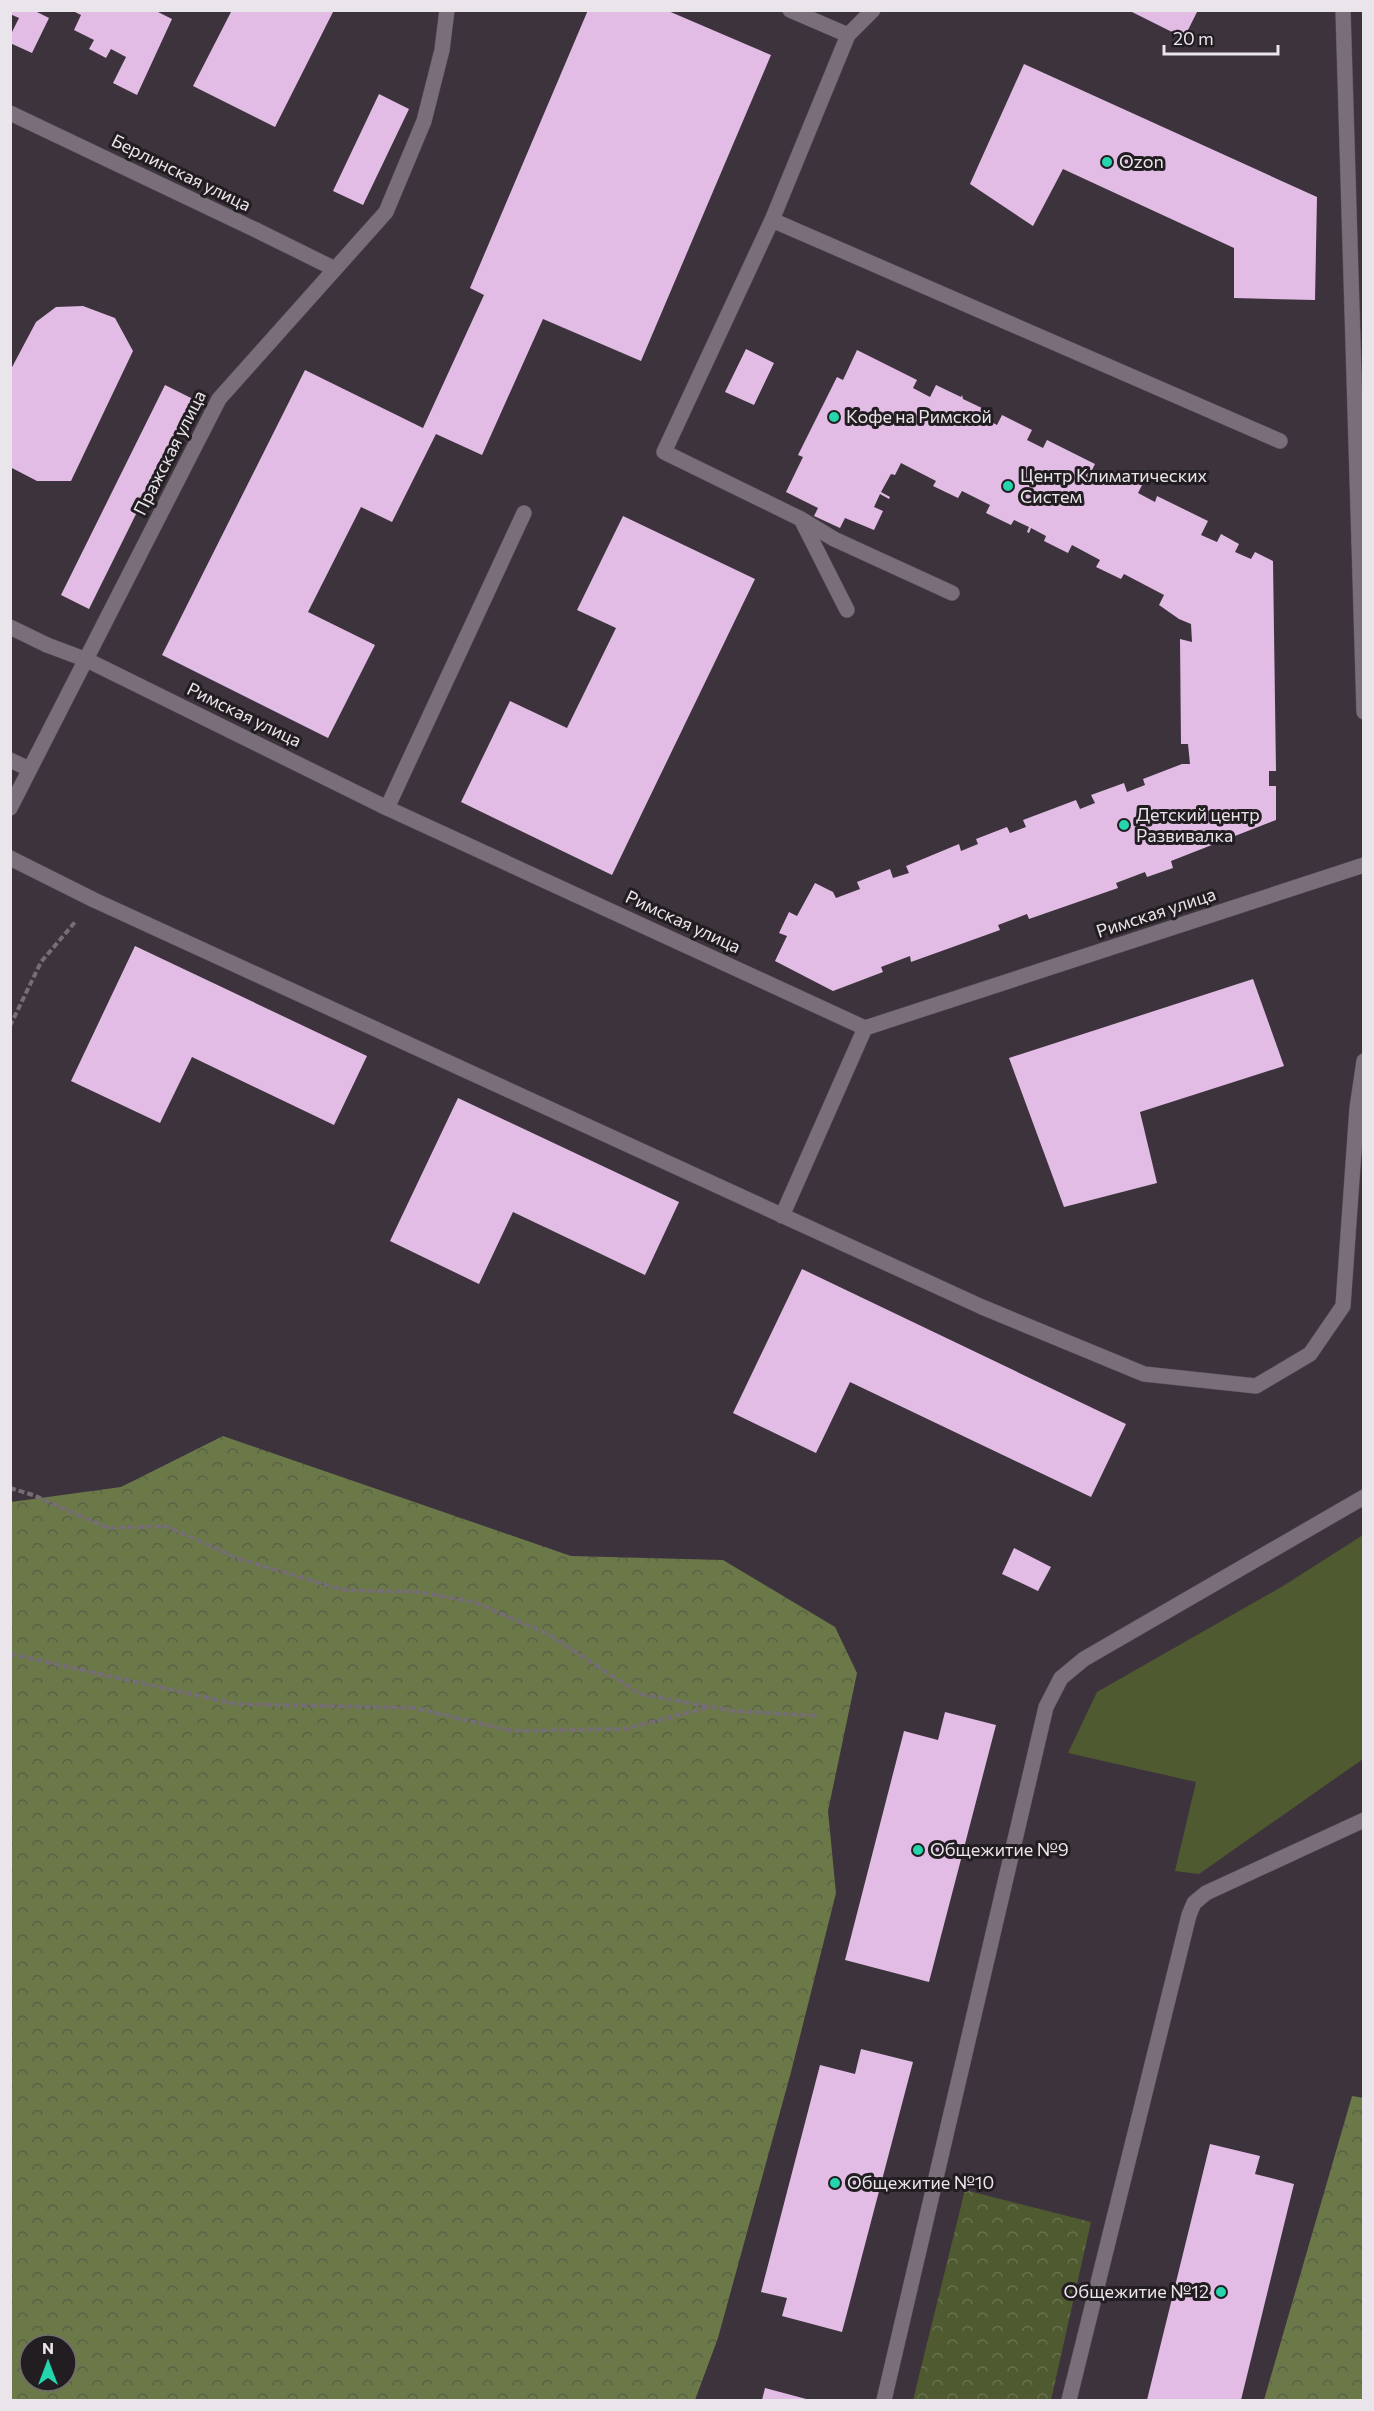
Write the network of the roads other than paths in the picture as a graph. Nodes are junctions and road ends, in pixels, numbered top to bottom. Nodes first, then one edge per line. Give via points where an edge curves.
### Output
1 (447, 10) edge
2 (790, 10) edge
3 (873, 10) edge
4 (1343, 10) edge
5 (848, 35) junction
6 (10, 113) edge
7 (772, 219) junction
8 (335, 269) junction
9 (1280, 441) dead end
10 (524, 513) dead end
11 (801, 519) junction
12 (952, 593) dead end
13 (847, 610) dead end
14 (10, 627) edge
15 (87, 660) junction
16 (1364, 712) edge
17 (10, 759) edge
18 (29, 769) junction
19 (10, 808) edge
20 (387, 808) junction
21 (10, 858) edge
22 (1364, 865) edge
23 (865, 1028) junction
24 (1364, 1061) edge
25 (782, 1216) junction
26 (1364, 1497) edge
27 (1364, 1820) edge
28 (884, 2400) edge
29 (1069, 2400) edge

1 - 8 street, Пражская улица via 442,50 424,121 386,212
2 - 5 street
3 - 5 street
4 - 16 street
5 - 7 street
6 - 8 street, Берлинская улица
7 - 9 street
7 - 11 street via 664,452
8 - 15 street, Пражская улица via 219,399
10 - 20 street
11 - 12 street
11 - 13 street
14 - 15 street, Римская улица
15 - 18 street, Пражская улица
15 - 20 street, Римская улица
17 - 18 street
18 - 19 street, Пражская улица
20 - 23 street, Римская улица
21 - 25 street
22 - 23 street, Римская улица
23 - 25 street
24 - 25 street via 1343,1306 1310,1354 1256,1386 1144,1374 982,1307
26 - 28 street via 1084,1659 1061,1678 1046,1707
27 - 29 street via 1206,1893 1194,1903

